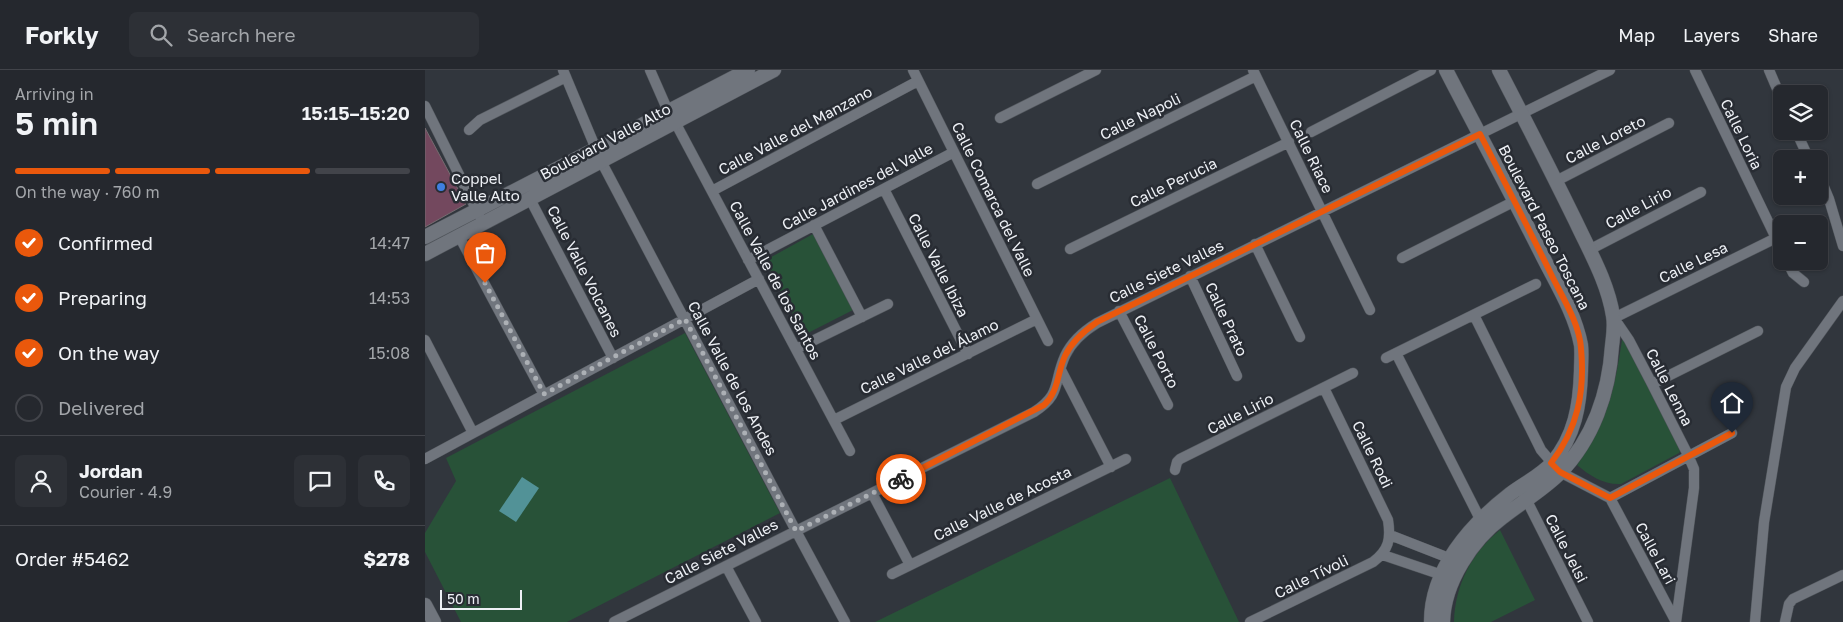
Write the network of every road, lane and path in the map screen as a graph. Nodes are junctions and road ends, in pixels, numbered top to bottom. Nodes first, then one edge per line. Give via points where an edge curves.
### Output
1 (650, 70) edge
2 (774, 70) edge
3 (913, 70) edge
4 (1095, 70) edge
5 (1431, 70) edge
6 (1446, 70) edge
7 (1499, 70) edge
8 (1610, 70) edge
9 (1695, 70) edge
10 (1769, 70) edge
11 (745, 71) edge
12 (1254, 73) edge
13 (565, 74) edge
14 (918, 81) junction
15 (1775, 85) edge
16 (425, 106) edge
17 (1521, 114) junction
18 (671, 117) junction
19 (999, 118) dead end
20 (1669, 123) dead end
21 (469, 130) dead end
22 (1311, 132) dead end
23 (1480, 134) junction
24 (1289, 142) junction
25 (596, 148) junction
26 (953, 152) junction
27 (601, 161) junction
28 (1555, 181) junction
29 (1037, 184) dead end
30 (884, 189) junction
31 (712, 191) junction
32 (1701, 192) dead end
33 (1828, 197) edge
34 (530, 199) junction
35 (1515, 201) junction
36 (477, 210) junction
37 (1322, 212) junction
38 (483, 223) junction
39 (814, 225) junction
40 (1773, 232) edge
41 (459, 236) junction
42 (425, 237) edge
43 (1773, 239) edge
44 (1255, 244) junction
45 (1843, 246) edge
46 (1070, 249) dead end
47 (1589, 250) junction
48 (425, 254) edge
49 (1402, 258) dead end
50 (748, 260) junction
51 (1792, 270) edge
52 (1190, 276) junction
53 (759, 279) junction
54 (1804, 282) dead end
55 (1536, 284) dead end
56 (1843, 301) edge
57 (888, 304) dead end
58 (1119, 310) junction
59 (1370, 310) dead end
60 (1474, 315) junction
61 (862, 317) junction
62 (1613, 318) junction
63 (685, 319) junction
64 (1037, 319) junction
65 (1758, 331) dead end
66 (1300, 337) dead end
67 (425, 340) edge
68 (1049, 341) dead end
69 (796, 349) junction
70 (1397, 352) junction
71 (968, 354) junction
72 (613, 358) junction
73 (1386, 358) dead end
74 (1061, 370) junction
75 (1353, 373) dead end
76 (1237, 376) dead end
77 (1652, 384) junction
78 (1324, 388) junction
79 (544, 394) junction
80 (1168, 406) dead end
81 (834, 420) junction
82 (473, 433) junction
83 (1732, 433) dead end
84 (850, 451) dead end
85 (1688, 455) junction
86 (425, 459) edge
87 (1126, 459) dead end
88 (1111, 466) junction
89 (1556, 468) junction
90 (1175, 470) dead end
91 (1520, 487) junction
92 (872, 493) junction
93 (1610, 498) junction
94 (1527, 500) junction
95 (1480, 519) junction
96 (796, 531) junction
97 (1390, 535) junction
98 (1383, 554) junction
99 (1456, 561) junction
100 (910, 565) junction
101 (726, 566) junction
102 (891, 574) dead end
103 (1843, 575) edge
104 (1448, 577) junction
105 (425, 605) edge
106 (1270, 618) edge
107 (434, 622) edge
108 (614, 622) edge
109 (756, 622) edge
110 (845, 622) edge
111 (1250, 622) edge
112 (1431, 622) edge
113 (1443, 622) edge
114 (1588, 622) edge
115 (1676, 622) edge
116 (1755, 622) edge
117 (1785, 622) edge

1 - 18 street, Calle Valle de los Santos
2 - 18 street, Boulevard Valle Alto
3 - 14 street, Calle Comarca del Valle
4 - 19 street
5 - 22 street
6 - 23 street, Boulevard Paseo Toscana
7 - 17 street, Boulevard Paseo Toscana
8 - 17 street, Calle Siete Valles
9 - 40 street, Calle Loria
10 - 15 street
11 - 18 street, Boulevard Valle Alto
12 - 24 street, Calle Riace
12 - 29 street, Calle Napoli
13 - 21 street via 480,120
13 - 25 street, Calle Valle de los Andes
14 - 26 street, Calle Comarca del Valle
14 - 31 street, Calle Valle del Manzano
16 - 36 street
17 - 23 street, Calle Siete Valles
17 - 28 street, Boulevard Paseo Toscana
18 - 25 street, Boulevard Valle Alto
18 - 27 street, Boulevard Valle Alto
18 - 31 street, Calle Valle de los Santos
20 - 28 street, Calle Loreto
23 - 35 street, Boulevard Paseo Toscana
23 - 37 street, Calle Siete Valles
24 - 37 street, Calle Riace
24 - 46 street, Calle Perucia
25 - 27 street, Calle Valle de los Andes
25 - 36 street, Boulevard Valle Alto
26 - 30 street, Calle Jardines del Valle
26 - 64 street, Calle Comarca del Valle
27 - 34 street, Boulevard Valle Alto
27 - 63 street, Calle Valle de los Andes
28 - 47 street, Boulevard Paseo Toscana
30 - 39 street, Calle Jardines del Valle
30 - 71 street, Calle Valle Ibiza
31 - 50 street, Calle Valle de los Santos
32 - 47 street, Calle Lirio
33 - 45 street
34 - 38 street, Boulevard Valle Alto
34 - 72 street, Calle Valle Volcanes
35 - 49 street
35 - 89 street, Boulevard Paseo Toscana via 1566,304 1581,347 1580,394 1575,422
36 - 38 street
36 - 42 street, Boulevard Valle Alto
37 - 44 street, Calle Siete Valles
37 - 59 street, Calle Riace
38 - 41 street, Boulevard Valle Alto
39 - 50 street, Calle Jardines del Valle
39 - 61 street
41 - 48 street, Boulevard Valle Alto
41 - 79 street
43 - 62 street, Calle Lesa
44 - 52 street, Calle Siete Valles
44 - 66 street
47 - 62 street, Boulevard Paseo Toscana via 1602,278
50 - 53 street, Calle Valle de los Santos
51 - 54 street
52 - 58 street, Calle Siete Valles
52 - 76 street, Calle Prato
53 - 63 street
53 - 69 street, Calle Valle de los Santos
55 - 60 street
56 - 116 street via 1795,368 1786,387 1764,522
57 - 61 street
58 - 74 street, Calle Siete Valles via 1081,335 1065,356
58 - 80 street, Calle Porto
60 - 70 street
60 - 89 street via 1541,450
61 - 69 street
62 - 77 street, Calle Lenna via 1629,340
62 - 89 street, Boulevard Paseo Toscana via 1611,362 1600,409 1584,441
63 - 72 street
63 - 96 street, Calle Valle de los Andes
64 - 68 street, Calle Comarca del Valle
64 - 71 street, Calle Valle del Álamo
65 - 77 street
67 - 82 street
69 - 81 street, Calle Valle de los Santos
70 - 73 street
70 - 95 street
71 - 81 street, Calle Valle del Álamo
72 - 79 street
74 - 88 street
74 - 92 street, Calle Siete Valles via 1055,391 1034,412
75 - 78 street, Calle Lirio
77 - 85 street, Calle Lenna
78 - 90 street, Calle Lirio via 1180,460
78 - 97 street, Calle Rodi via 1388,520
79 - 82 street
81 - 84 street, Calle Valle de los Santos
82 - 86 street
83 - 85 street
85 - 93 street
85 - 115 street, Calle Lenna via 1695,478
87 - 88 street, Calle Valle de Acosta
88 - 100 street, Calle Valle de Acosta
89 - 91 street, Boulevard Paseo Toscana via 1539,474
89 - 93 street
89 - 94 street, Boulevard Paseo Toscana
91 - 94 street, Calle Jelsi
91 - 95 street, Boulevard Paseo Toscana
92 - 96 street, Calle Siete Valles
92 - 100 street
93 - 115 street, Calle Lari
94 - 99 street, Boulevard Paseo Toscana via 1488,529
94 - 114 street, Calle Jelsi
95 - 99 street, Boulevard Paseo Toscana
96 - 101 street, Calle Siete Valles
96 - 110 street, Calle Valle de los Andes
97 - 98 street
97 - 99 street
98 - 104 street
98 - 106 street, Calle Tívoli
99 - 104 street, Boulevard Paseo Toscana
100 - 102 street, Calle Valle de Acosta
101 - 108 street, Calle Siete Valles
101 - 109 street
103 - 117 street via 1793,599
104 - 112 street, Boulevard Paseo Toscana via 1435,595
104 - 113 street, Boulevard Paseo Toscana
105 - 107 street
106 - 111 street, Calle Tívoli

